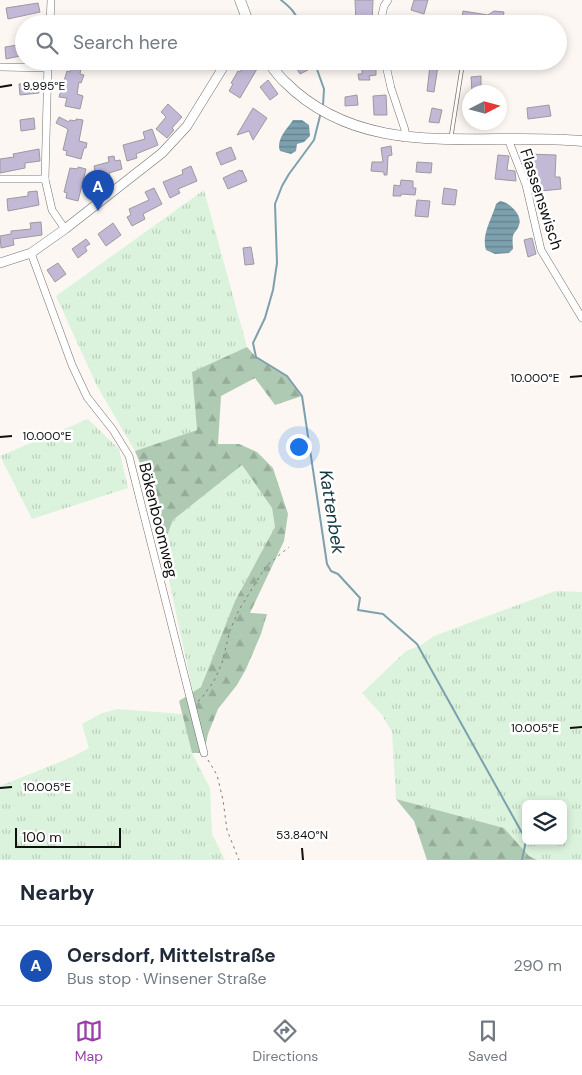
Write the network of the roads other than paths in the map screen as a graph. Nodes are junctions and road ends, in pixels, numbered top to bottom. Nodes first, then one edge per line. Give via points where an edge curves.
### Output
1 (51, 0) edge
2 (240, 0) edge
3 (388, 0) edge
4 (50, 15) edge
5 (246, 15) edge
6 (382, 15) edge
7 (15, 66) edge
8 (0, 67) edge
9 (48, 70) edge
10 (221, 70) edge
11 (275, 70) edge
12 (387, 70) edge
13 (462, 70) edge
14 (405, 138) junction
15 (508, 138) junction
16 (451, 139) junction
17 (582, 141) edge
18 (0, 179) edge
19 (46, 179) junction
20 (65, 229) junction
21 (31, 253) junction
22 (0, 263) edge
23 (582, 318) edge
24 (204, 753) road end

1 - 4 street
2 - 5 main road
3 - 6 street
7 - 8 street
9 - 19 street
10 - 20 street via 187,126 162,153
11 - 14 main road via 314,106 342,121
12 - 14 street
13 - 16 lane
14 - 16 main road
15 - 16 main road
15 - 17 main road
15 - 23 street, Flassenswisch via 526,186 541,250
18 - 19 street
19 - 20 street via 52,210
20 - 21 street
21 - 22 street
21 - 24 street, Bökenboomweg via 72,366 87,396 129,456

